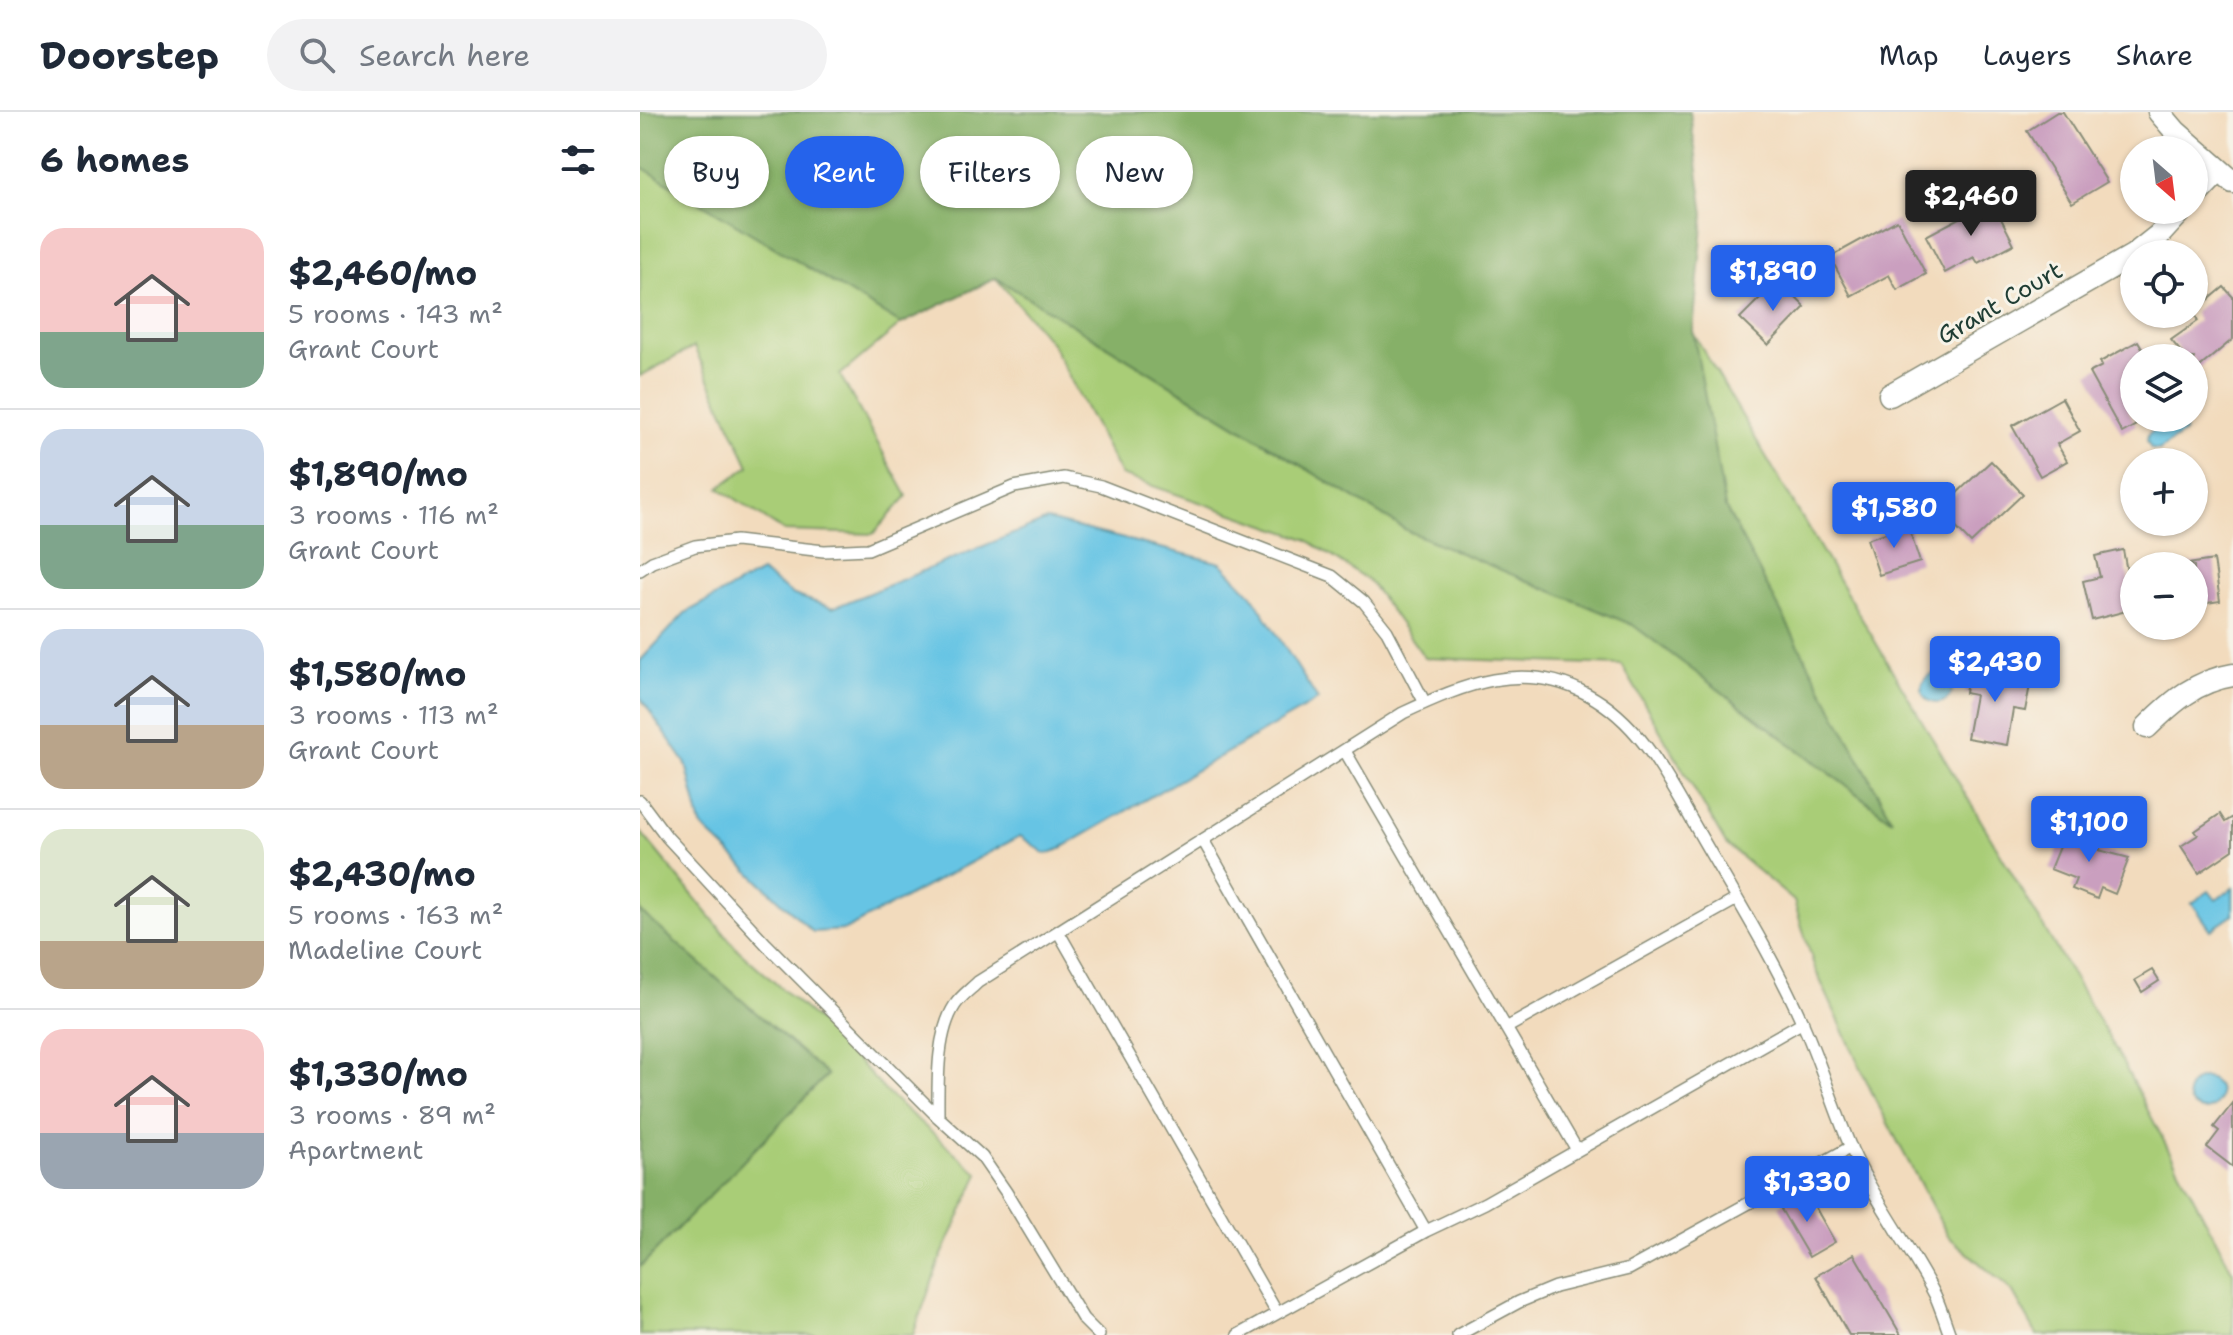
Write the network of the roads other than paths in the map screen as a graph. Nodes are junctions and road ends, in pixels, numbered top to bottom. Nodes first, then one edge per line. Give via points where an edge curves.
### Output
1 (2159, 112) edge
2 (2226, 176) edge
3 (2208, 188) edge
4 (2169, 224) edge
5 (2153, 240) edge
6 (2120, 263) edge
7 (1890, 395) dead end
8 (640, 570) edge
9 (2233, 675) edge
10 (1425, 703) junction
11 (2147, 727) dead end
12 (1345, 751) junction
13 (640, 801) edge
14 (1203, 840) junction
15 (1737, 899) junction
16 (1059, 933) junction
17 (1803, 1022) junction
18 (1506, 1028) junction
19 (938, 1117) junction
20 (1851, 1147) junction
21 (1577, 1150) junction
22 (1426, 1231) junction
23 (1277, 1313) junction
24 (1099, 1335) edge
25 (1238, 1335) edge
26 (1458, 1335) edge
27 (1950, 1335) edge

1 - 2 street
2 - 3 street
4 - 5 street, Grant Court
6 - 7 street, Grant Court
8 - 10 lane via 695,546 736,541 824,551 868,549 1014,487 1064,478 1101,486 1332,576 1364,602 1387,631
9 - 11 street via 2213,678 2176,698
10 - 12 lane
10 - 15 lane via 1501,677 1551,679 1588,694 1626,722 1655,756
12 - 14 lane
12 - 18 lane
13 - 19 lane via 718,894
14 - 16 lane
14 - 22 lane
15 - 17 lane
15 - 18 lane
16 - 19 lane via 978,982 955,1005 943,1037
16 - 23 lane
17 - 20 lane
17 - 21 lane
18 - 21 lane
19 - 24 lane via 982,1157 1083,1319
20 - 26 lane via 1629,1269 1555,1287
20 - 27 lane via 1936,1298
21 - 22 lane
22 - 23 lane
23 - 25 lane

